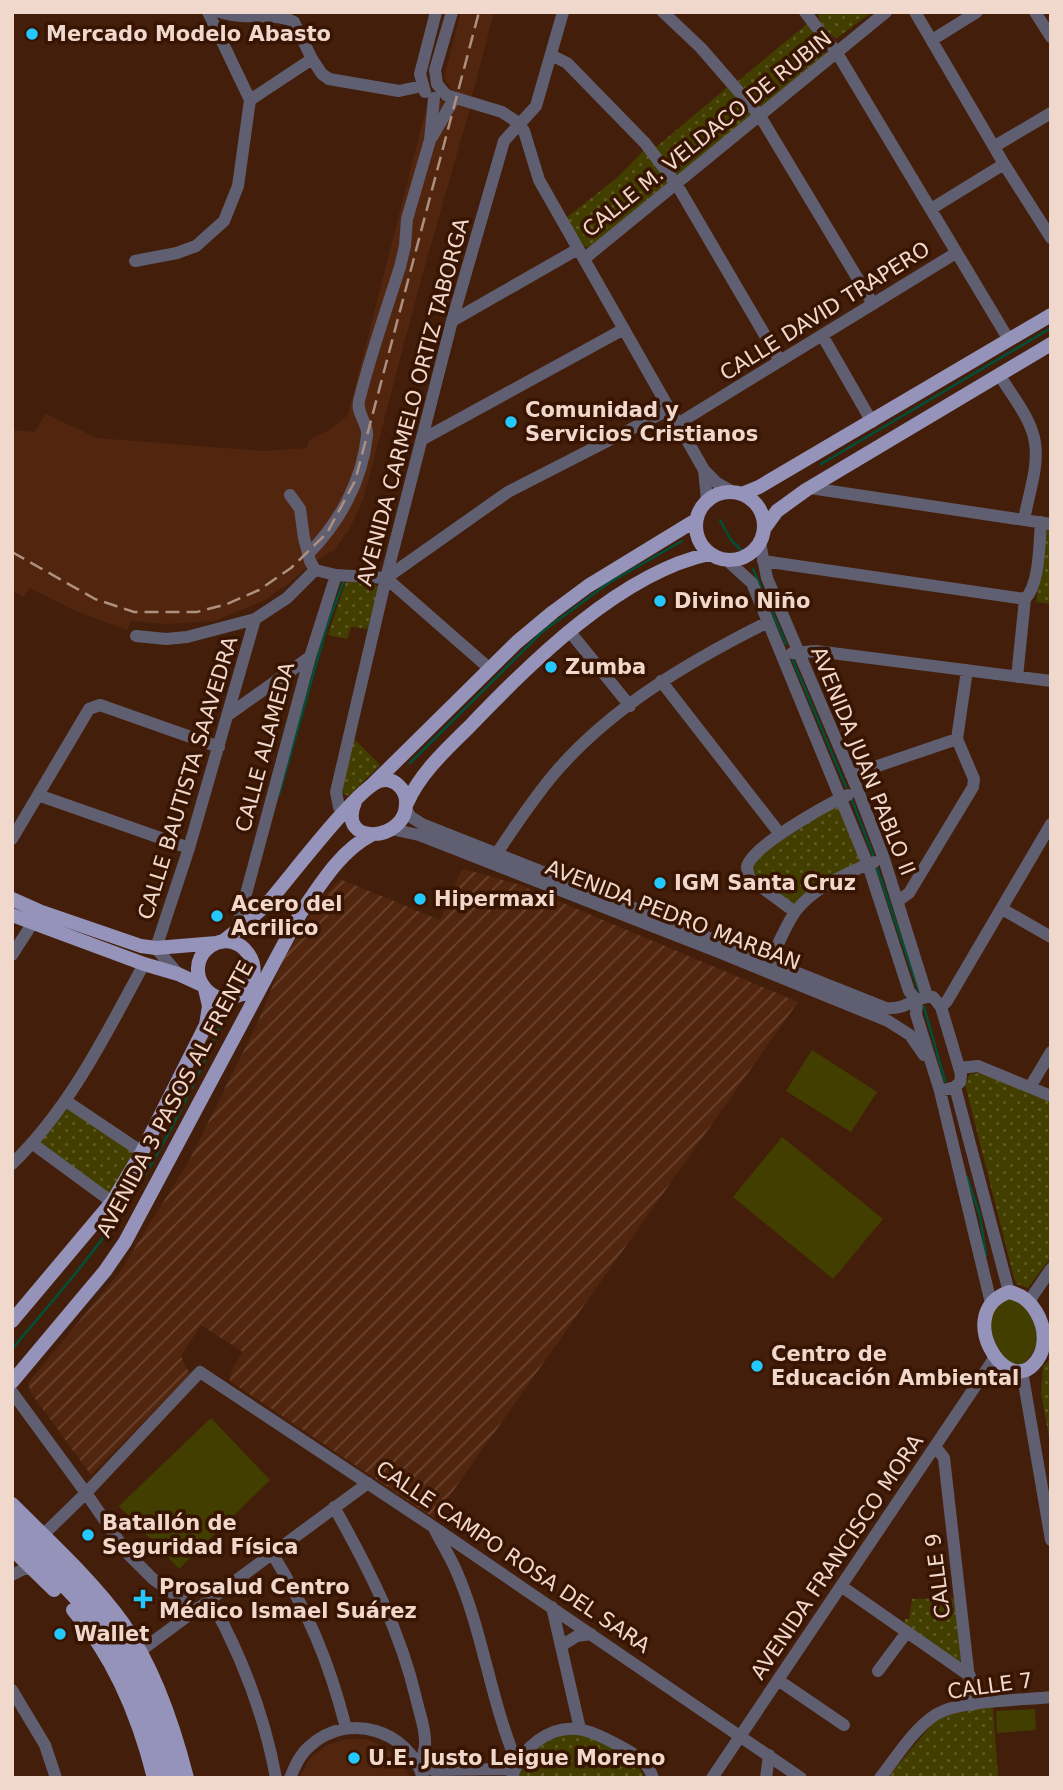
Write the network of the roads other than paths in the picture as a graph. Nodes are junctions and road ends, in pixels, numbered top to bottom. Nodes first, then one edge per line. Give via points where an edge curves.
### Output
1 (208, 12) edge
2 (220, 12) edge
3 (436, 12) edge
4 (452, 12) edge
5 (563, 12) edge
6 (663, 12) edge
7 (887, 12) edge
8 (915, 12) edge
9 (977, 12) edge
10 (1035, 12) edge
11 (808, 13) edge
12 (1051, 37) edge
13 (932, 40) junction
14 (837, 53) junction
15 (551, 55) junction
16 (312, 60) junction
17 (422, 86) junction
18 (434, 98) junction
19 (250, 100) junction
20 (451, 104) junction
21 (1051, 113) edge
22 (760, 116) junction
23 (516, 122) junction
24 (430, 141) junction
25 (995, 146) junction
26 (1004, 164) junction
27 (677, 185) junction
28 (931, 209) junction
29 (1051, 238) edge
30 (956, 253) junction
31 (581, 254) junction
32 (135, 261) dead end
33 (873, 304) junction
34 (1051, 314) edge
35 (452, 321) junction
36 (624, 328) junction
37 (822, 335) junction
38 (1009, 340) junction
39 (1051, 344) edge
40 (780, 361) junction
41 (999, 374) junction
42 (953, 389) junction
43 (670, 409) junction
44 (872, 422) junction
45 (679, 423) junction
46 (424, 439) junction
47 (704, 470) junction
48 (836, 472) junction
49 (810, 488) junction
50 (738, 493) junction
51 (850, 494) junction
52 (290, 495) dead end
53 (707, 500) junction
54 (696, 520) junction
55 (1024, 520) junction
56 (1046, 523) edge
57 (762, 536) junction
58 (308, 554) junction
59 (709, 554) junction
60 (728, 561) junction
61 (763, 561) junction
62 (315, 570) junction
63 (337, 575) junction
64 (386, 578) junction
65 (1025, 599) junction
66 (256, 619) junction
67 (768, 622) junction
68 (570, 632) junction
69 (136, 636) dead end
70 (781, 652) junction
71 (799, 653) junction
72 (310, 657) junction
73 (490, 669) junction
74 (967, 670) junction
75 (1017, 677) junction
76 (661, 681) junction
77 (1051, 681) edge
78 (630, 706) junction
79 (228, 715) junction
80 (957, 739) junction
81 (219, 747) junction
82 (851, 775) junction
83 (371, 786) junction
84 (858, 791) junction
85 (38, 795) junction
86 (841, 798) junction
87 (355, 802) junction
88 (406, 807) junction
89 (344, 813) junction
90 (1050, 825) edge
91 (391, 830) junction
92 (780, 834) junction
93 (371, 835) junction
94 (12, 839) edge
95 (189, 848) junction
96 (497, 853) junction
97 (884, 859) junction
98 (869, 864) junction
99 (12, 899) edge
100 (898, 901) junction
101 (1002, 909) junction
102 (795, 912) junction
103 (12, 915) edge
104 (32, 924) junction
105 (236, 931) junction
106 (1051, 937) edge
107 (219, 942) junction
108 (156, 948) junction
109 (12, 955) edge
110 (770, 962) junction
111 (144, 964) junction
112 (254, 964) junction
113 (178, 974) junction
114 (204, 987) junction
115 (259, 987) junction
116 (237, 996) junction
117 (920, 1000) junction
118 (941, 1007) junction
119 (1051, 1052) edge
120 (929, 1058) junction
121 (959, 1068) junction
122 (956, 1087) junction
123 (1030, 1087) junction
124 (940, 1091) junction
125 (1051, 1096) edge
126 (66, 1101) junction
127 (33, 1144) junction
128 (142, 1152) junction
129 (12, 1164) edge
130 (112, 1202) junction
131 (1051, 1269) edge
132 (1009, 1292) junction
133 (1029, 1301) junction
134 (991, 1303) junction
135 (12, 1321) edge
136 (1046, 1327) edge
137 (1047, 1345) edge
138 (995, 1357) junction
139 (1022, 1371) junction
140 (12, 1382) edge
141 (12, 1392) edge
142 (935, 1446) junction
143 (368, 1482) junction
144 (86, 1493) junction
145 (12, 1504) edge
146 (334, 1507) junction
147 (12, 1519) edge
148 (432, 1526) junction
149 (12, 1535) edge
150 (43, 1535) junction
151 (1051, 1540) edge
152 (12, 1549) edge
153 (272, 1553) junction
154 (472, 1554) junction
155 (32, 1569) junction
156 (455, 1569) junction
157 (12, 1575) edge
158 (841, 1586) junction
159 (211, 1599) junction
160 (552, 1607) junction
161 (196, 1609) junction
162 (907, 1632) junction
163 (591, 1634) junction
164 (561, 1646) junction
165 (139, 1652) junction
166 (878, 1671) dead end
167 (970, 1676) junction
168 (778, 1680) junction
169 (12, 1690) edge
170 (1051, 1697) edge
171 (972, 1705) junction
172 (844, 1725) dead end
173 (346, 1728) junction
174 (580, 1729) junction
175 (424, 1733) junction
176 (741, 1735) junction
177 (407, 1748) junction
178 (769, 1755) junction
179 (421, 1770) edge
180 (514, 1770) edge
181 (57, 1778) edge
182 (153, 1778) edge
183 (164, 1778) edge
184 (176, 1778) edge
185 (187, 1778) edge
186 (276, 1778) edge
187 (290, 1778) edge
188 (653, 1778) edge
189 (712, 1778) edge
190 (766, 1778) edge
191 (801, 1778) edge
192 (880, 1778) edge

1 - 19 street
2 - 16 street via 289,19
3 - 17 street via 420,74
4 - 23 street via 435,70 440,90 502,112
5 - 15 street, AVENIDA CARMELO ORTIZ TABORGA
6 - 22 street
7 - 14 street, CALLE M. VELDACO DE RUBIN
8 - 13 street
9 - 13 street
10 - 12 street
11 - 14 street
13 - 25 street
14 - 22 street, CALLE M. VELDACO DE RUBIN
14 - 28 street
15 - 23 street, AVENIDA CARMELO ORTIZ TABORGA via 536,106
15 - 27 street via 567,63 645,143
16 - 17 street via 322,74 335,81 399,91
16 - 19 street
17 - 18 street
18 - 20 street
18 - 24 street
19 - 32 street via 238,186 224,221 196,246
20 - 23 street
20 - 24 street
21 - 25 street
22 - 27 street, CALLE M. VELDACO DE RUBIN
22 - 33 street
23 - 31 street via 530,147 539,180
23 - 35 street, AVENIDA CARMELO ORTIZ TABORGA via 504,141
24 - 58 street via 407,219 400,267 358,405 368,432 361,466 328,534
25 - 26 street
26 - 28 street
26 - 29 street
27 - 31 street, CALLE M. VELDACO DE RUBIN
27 - 40 street
28 - 30 street
30 - 33 street, CALLE DAVID TRAPERO
30 - 38 street
31 - 35 street, CALLE M. VELDACO DE RUBIN
31 - 36 street
33 - 37 street, CALLE DAVID TRAPERO
34 - 38 main road
35 - 46 street, AVENIDA CARMELO ORTIZ TABORGA
36 - 43 street
36 - 46 street
37 - 40 street, CALLE DAVID TRAPERO
37 - 44 street
38 - 42 main road
39 - 41 main road
40 - 45 street, CALLE DAVID TRAPERO
41 - 42 main road
41 - 55 street via 1035,440
42 - 44 main road
42 - 48 main road
43 - 45 street
43 - 64 street via 508,492
44 - 50 main road via 759,487
45 - 47 street
46 - 64 street, AVENIDA CARMELO ORTIZ TABORGA
47 - 50 street
47 - 53 street
48 - 49 main road
48 - 51 street via 840,485
49 - 51 street
49 - 57 main road via 777,511
50 - 53 main road
50 - 57 main road via 756,504 764,520
51 - 55 street
52 - 58 street via 300,509
53 - 54 main road
54 - 59 main road via 698,539
54 - 73 main road via 588,586
55 - 56 street
56 - 65 street via 1031,593
57 - 60 main road via 750,554
57 - 61 street, AVENIDA JUAN PABLO II
58 - 62 street
59 - 60 main road
59 - 68 main road via 683,560 645,578
60 - 67 street, AVENIDA JUAN PABLO II via 752,583
61 - 65 street
61 - 71 street, AVENIDA JUAN PABLO II
62 - 63 street
62 - 66 street via 287,598
63 - 64 street
63 - 72 street, CALLE ALAMEDA
64 - 73 street
64 - 89 street, AVENIDA CARMELO ORTIZ TABORGA via 336,792
65 - 75 street
66 - 69 street via 187,637
66 - 79 street, CALLE BAUTISTA SAAVEDRA
67 - 70 street, AVENIDA JUAN PABLO II
67 - 76 street
68 - 78 street
68 - 88 main road via 427,770
70 - 71 street
70 - 86 street, AVENIDA JUAN PABLO II
71 - 74 street via 817,651
71 - 82 street, AVENIDA JUAN PABLO II
72 - 79 street
72 - 105 street, CALLE ALAMEDA
73 - 83 main road
74 - 75 street
74 - 80 street
75 - 77 street
76 - 78 street
76 - 92 street
78 - 96 street via 555,772
79 - 81 street, CALLE BAUTISTA SAAVEDRA
80 - 82 street
80 - 100 street via 973,787 909,893
81 - 85 street via 94,706
81 - 95 street, CALLE BAUTISTA SAAVEDRA
82 - 84 street, AVENIDA JUAN PABLO II
83 - 87 main road
83 - 88 main road via 392,781 403,790
84 - 86 street
84 - 97 street, AVENIDA JUAN PABLO II
85 - 94 street
85 - 95 street
86 - 92 street
86 - 98 street, AVENIDA JUAN PABLO II
87 - 89 main road, AVENIDA 3 PASOS AL FRENTE
87 - 93 main road via 352,821
88 - 91 main road
88 - 96 street, AVENIDA PEDRO MARBAN via 422,824
89 - 105 main road, AVENIDA 3 PASOS AL FRENTE via 268,902
90 - 101 street
91 - 93 main road
91 - 120 street, AVENIDA PEDRO MARBAN via 419,835 888,1021 909,1035
92 - 102 street via 747,868 749,878
93 - 115 main road, AVENIDA 3 PASOS AL FRENTE via 354,846 317,889
95 - 108 street, CALLE BAUTISTA SAAVEDRA
96 - 110 street, AVENIDA PEDRO MARBAN
97 - 98 street
97 - 100 street, AVENIDA JUAN PABLO II
98 - 102 street via 819,891
98 - 117 street, AVENIDA JUAN PABLO II via 909,991
99 - 108 main road
100 - 117 street, AVENIDA JUAN PABLO II
101 - 106 street
101 - 118 street
102 - 110 street
103 - 104 main road
104 - 109 street
104 - 111 main road
105 - 107 main road, AVENIDA 3 PASOS AL FRENTE
107 - 108 main road
107 - 112 main road via 243,947
107 - 114 main road via 199,961
108 - 113 street
110 - 117 street, AVENIDA PEDRO MARBAN via 886,1008 902,1008
111 - 113 main road
111 - 126 street
112 - 115 main road
112 - 116 main road via 253,979
113 - 114 main road
114 - 116 main road via 220,998
114 - 128 main road, AVENIDA 3 PASOS AL FRENTE via 209,1006 206,1025
115 - 116 main road
115 - 140 main road, AVENIDA 3 PASOS AL FRENTE via 125,1242
117 - 118 street via 933,997
117 - 120 street via 916,1014
118 - 121 street
119 - 123 street
120 - 124 street
121 - 122 street via 961,1078
121 - 123 street via 978,1066
122 - 124 street
122 - 132 street
123 - 125 street
124 - 134 street
126 - 127 street
126 - 128 street
127 - 129 street
127 - 130 street
128 - 130 main road, AVENIDA 3 PASOS AL FRENTE
130 - 135 main road, AVENIDA 3 PASOS AL FRENTE
131 - 133 street
132 - 133 main road
132 - 134 main road
133 - 136 main road
134 - 138 main road via 984,1327
136 - 137 main road
137 - 139 main road via 1034,1364
138 - 139 main road via 1012,1370
138 - 142 street, AVENIDA FRANCISCO MORA
139 - 151 street
141 - 144 street
142 - 158 street, AVENIDA FRANCISCO MORA
142 - 167 street, CALLE 9 via 944,1458
143 - 144 street, CALLE CAMPO ROSA DEL SARA via 200,1372
143 - 146 street
143 - 148 street, CALLE CAMPO ROSA DEL SARA
144 - 150 street
144 - 161 street via 127,1553
145 - 150 main road
146 - 153 street
146 - 175 street via 384,1604 413,1685
147 - 184 main road via 115,1631 148,1695
148 - 154 street, CALLE CAMPO ROSA DEL SARA
148 - 156 street
149 - 183 main road via 72,1594 106,1637 139,1699
150 - 165 main road via 106,1601
152 - 155 main road
153 - 159 street
153 - 173 street via 318,1636
154 - 156 street via 461,1558
154 - 160 street, CALLE CAMPO ROSA DEL SARA
155 - 157 street
155 - 182 main road via 65,1600 97,1642 130,1704
156 - 180 street
158 - 162 street
158 - 168 street, AVENIDA FRANCISCO MORA
159 - 161 street
159 - 186 street via 256,1696
160 - 163 street, CALLE CAMPO ROSA DEL SARA
160 - 164 street
161 - 165 street
162 - 166 street
162 - 167 street
163 - 164 street
163 - 176 street, CALLE CAMPO ROSA DEL SARA
164 - 174 street
165 - 185 main road via 177,1740
167 - 171 street, CALLE 9
168 - 172 street
168 - 176 street, AVENIDA FRANCISCO MORA
169 - 181 street via 45,1745
170 - 171 street, CALLE 7
171 - 192 street, CALLE 7 via 932,1718
173 - 177 street via 369,1728
173 - 187 street via 310,1746
174 - 180 street via 545,1736 530,1747
174 - 188 street via 636,1755
175 - 177 street via 418,1746
175 - 179 street
176 - 178 street, CALLE CAMPO ROSA DEL SARA
176 - 189 street, AVENIDA FRANCISCO MORA
177 - 179 street
178 - 190 street
178 - 191 street, CALLE CAMPO ROSA DEL SARA
179 - 180 street

